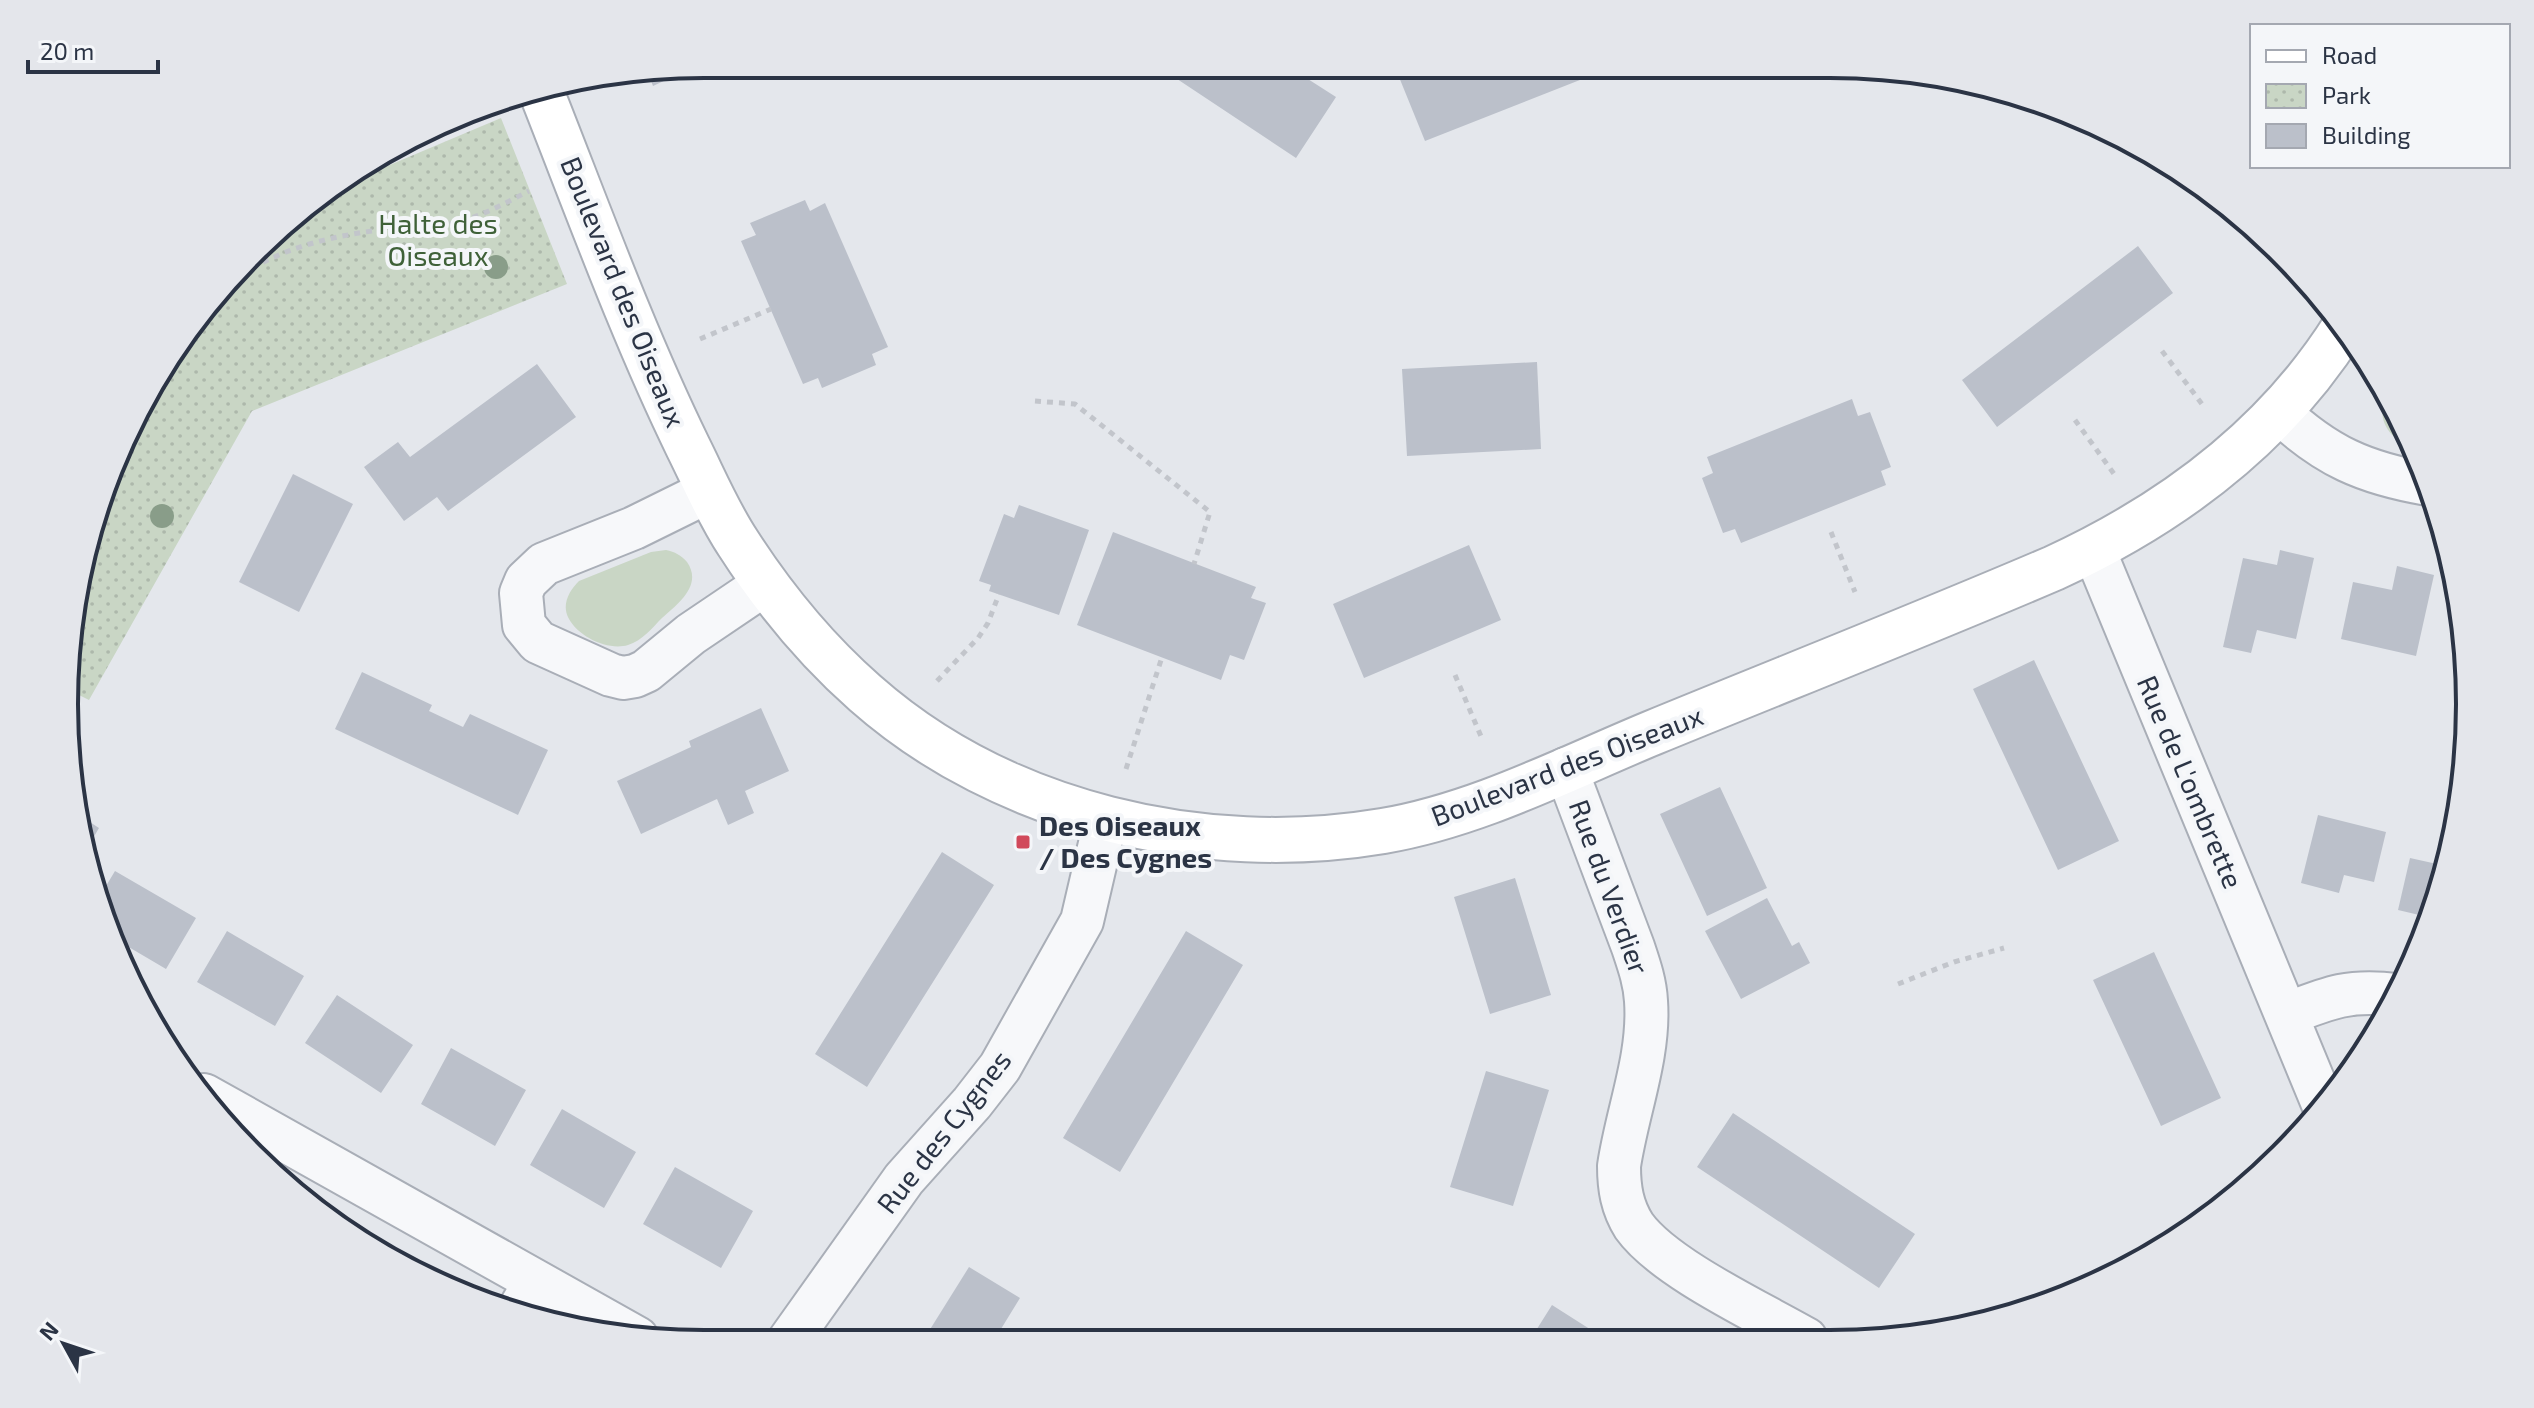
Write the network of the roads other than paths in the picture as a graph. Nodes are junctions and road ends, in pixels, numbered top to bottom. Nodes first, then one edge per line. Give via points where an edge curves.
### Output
1 (544, 99) edge
2 (2337, 338) edge
3 (2279, 412) junction
4 (2415, 481) edge
5 (709, 491) junction
6 (2094, 550) junction
7 (765, 584) junction
8 (1566, 769) junction
9 (1106, 818) junction
10 (2384, 994) edge
11 (2287, 1014) junction
12 (2319, 1095) edge
13 (227, 1109) edge
14 (526, 1298) edge
15 (581, 1318) edge
16 (797, 1330) edge
17 (1790, 1330) edge

1 - 5 street, Boulevard des Oiseaux via 646,353
2 - 3 street, Boulevard des Oiseaux
3 - 4 street via 2334,455
3 - 6 street, Boulevard des Oiseaux via 2208,477
5 - 7 street, Boulevard des Oiseaux
5 - 7 street via 544,564 521,593 524,625 549,648 611,675 635,676
6 - 8 street, Boulevard des Oiseaux
6 - 11 street, Rue de L'ombrette
7 - 9 street, Boulevard des Oiseaux via 854,683 934,743 1029,792
8 - 9 street, Boulevard des Oiseaux via 1431,821 1369,833 1230,838 1167,832
8 - 17 street, Rue du Verdier via 1633,947 1646,999 1644,1044 1619,1166 1624,1206 1634,1226 1673,1261
9 - 16 street, Rue des Cygnes via 1082,921 1000,1067 904,1179
10 - 11 street via 2353,992
11 - 12 street, Rue de L'ombrette
13 - 14 street
14 - 15 street

